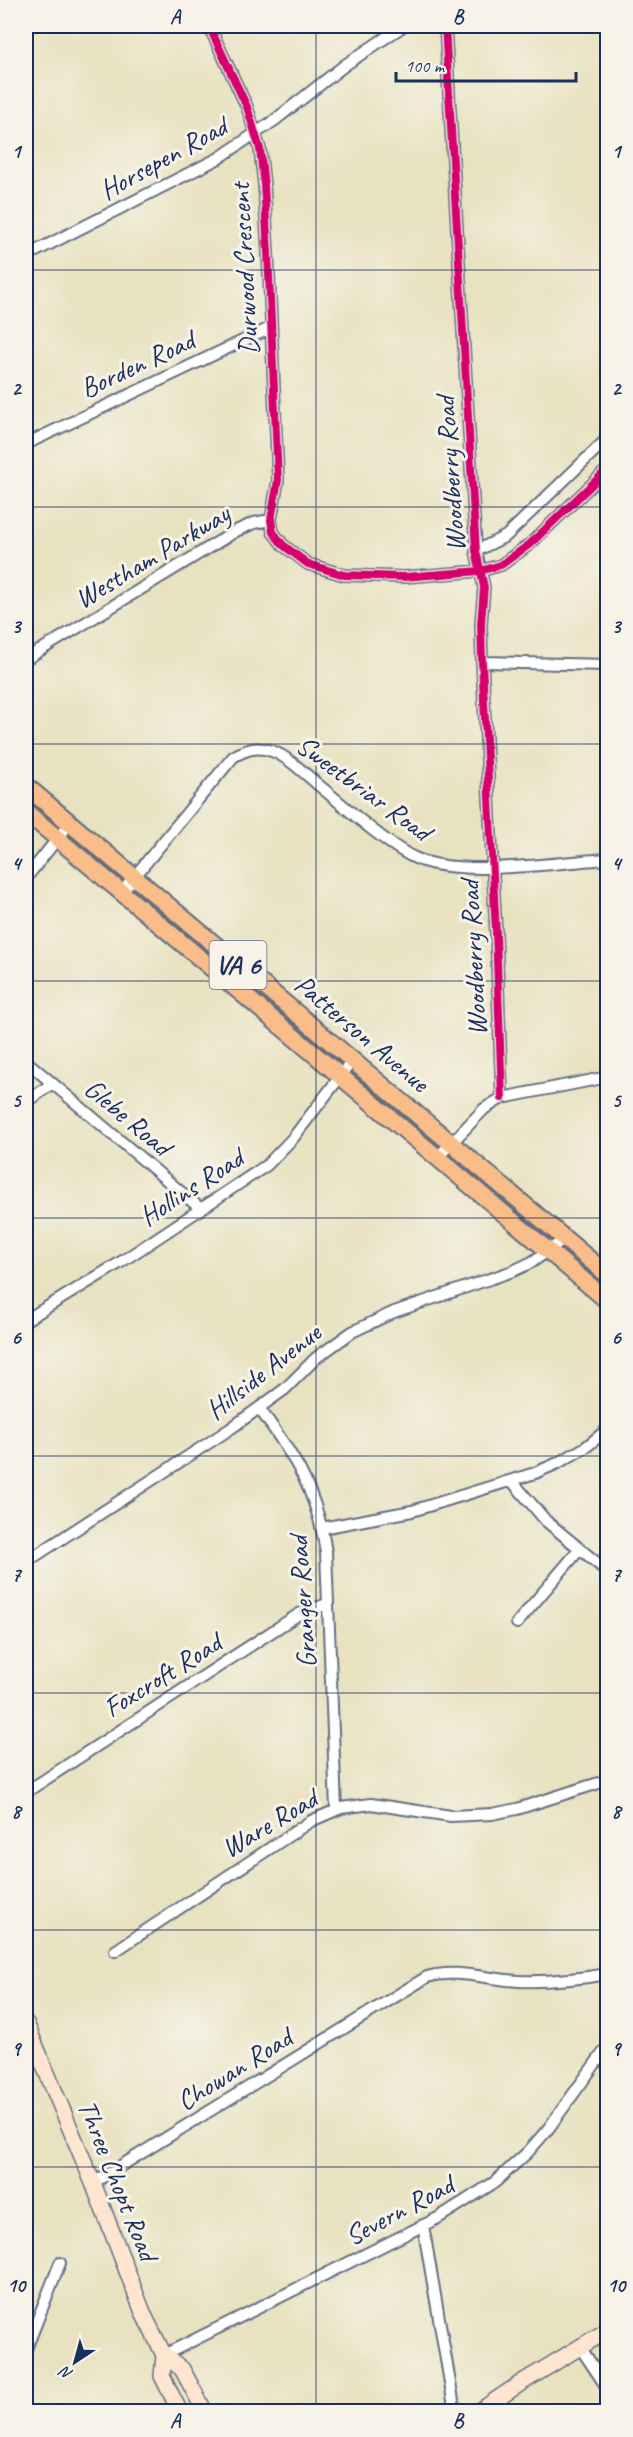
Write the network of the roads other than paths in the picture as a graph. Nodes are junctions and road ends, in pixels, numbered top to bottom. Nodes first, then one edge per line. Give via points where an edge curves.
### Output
1 (209, 26) edge
2 (404, 26) edge
3 (445, 26) edge
4 (255, 133) junction
5 (26, 256) edge
6 (270, 328) junction
7 (608, 438) edge
8 (26, 444) edge
9 (608, 469) edge
10 (271, 520) junction
11 (476, 551) junction
12 (480, 571) junction
13 (26, 659) edge
14 (482, 662) junction
15 (608, 664) edge
16 (26, 786) edge
17 (26, 812) edge
18 (70, 823) junction
19 (58, 840) junction
20 (608, 859) edge
21 (492, 867) junction
22 (134, 877) junction
23 (26, 878) edge
24 (121, 893) junction
25 (352, 1060) junction
26 (26, 1061) edge
27 (340, 1077) junction
28 (608, 1077) edge
29 (51, 1083) junction
30 (502, 1098) junction
31 (26, 1103) edge
32 (451, 1143) junction
33 (437, 1158) junction
34 (201, 1209) junction
35 (565, 1239) junction
36 (547, 1251) junction
37 (608, 1275) edge
38 (608, 1301) edge
39 (26, 1320) edge
40 (259, 1408) junction
41 (608, 1429) edge
42 (512, 1481) junction
43 (322, 1528) junction
44 (579, 1550) junction
45 (26, 1562) edge
46 (608, 1572) edge
47 (327, 1604) junction
48 (517, 1623) dead end
49 (607, 1781) edge
50 (26, 1792) edge
51 (336, 1809) junction
52 (115, 1951) dead end
53 (608, 1974) edge
54 (26, 2023) edge
55 (608, 2046) edge
56 (93, 2183) junction
57 (423, 2225) junction
58 (60, 2263) dead end
59 (608, 2330) edge
60 (580, 2347) junction
61 (26, 2349) edge
62 (164, 2355) junction
63 (608, 2389) edge
64 (180, 2412) edge
65 (205, 2412) edge
66 (455, 2412) edge
67 (478, 2412) edge

1 - 4 street, Durwood Crescent
2 - 4 street, Horsepen Road
3 - 11 street, Woodberry Road
4 - 5 street, Horsepen Road via 219,158
4 - 6 street, Durwood Crescent via 264,185
6 - 8 street, Borden Road
6 - 10 street, Durwood Crescent via 278,480
7 - 11 street via 506,536
9 - 12 street, Westham Parkway via 530,544 501,566
10 - 12 street, Westham Parkway via 273,532 293,553 308,564 344,575 404,577
10 - 13 street, Westham Parkway via 236,531
11 - 12 street, Woodberry Road
12 - 14 street, Woodberry Road via 484,587
14 - 15 street
14 - 21 street, Woodberry Road
16 - 18 main road, Patterson Avenue / VA 6
17 - 19 main road, Patterson Avenue / VA 6
18 - 19 street
18 - 22 main road, Patterson Avenue / VA 6
19 - 23 street
19 - 24 main road, Patterson Avenue / VA 6
20 - 21 street, Sweetbriar Road
21 - 22 street, Sweetbriar Road via 454,868 410,856 278,754 253,748 233,757
21 - 30 street, Woodberry Road
22 - 24 street, Sweetbriar Road
22 - 25 main road, Patterson Avenue / VA 6
24 - 27 main road, Patterson Avenue / VA 6
25 - 27 street, Hollins Road
25 - 32 main road, Patterson Avenue / VA 6
26 - 29 street, Glebe Road
27 - 33 main road, Patterson Avenue / VA 6
27 - 34 street, Hollins Road via 267,1165
28 - 30 street
29 - 31 street
29 - 34 street, Glebe Road
30 - 32 street via 484,1109
32 - 33 street
32 - 35 main road, Patterson Avenue / VA 6
33 - 36 main road, Patterson Avenue / VA 6
34 - 39 street, Hollins Road
35 - 36 street, Hillside Avenue
35 - 37 main road, Patterson Avenue / VA 6
36 - 38 main road, Patterson Avenue / VA 6
36 - 40 street, Hillside Avenue via 513,1271 375,1320 327,1349
40 - 43 street, Granger Road via 300,1467
40 - 45 street, Hillside Avenue
41 - 42 street via 558,1463
42 - 43 street via 412,1511
42 - 44 street via 546,1521
43 - 47 street, Granger Road
44 - 46 street
44 - 48 street
47 - 50 street, Foxcroft Road via 299,1614
47 - 51 street, Granger Road
49 - 51 street, Ware Road via 517,1809 476,1816 371,1804
51 - 52 street, Ware Road via 311,1821
53 - 56 street, Chowan Road via 548,1981 436,1974 414,1983
54 - 56 main road, Three Chopt Road
55 - 57 street, Severn Road via 548,2129 511,2169 473,2197
56 - 62 main road, Three Chopt Road via 144,2315
57 - 62 street, Severn Road
57 - 66 street
58 - 61 street
59 - 60 main road
60 - 63 street
60 - 67 main road
62 - 64 main road, Three Chopt Road via 162,2376
62 - 65 main road, Three Chopt Road via 182,2369

